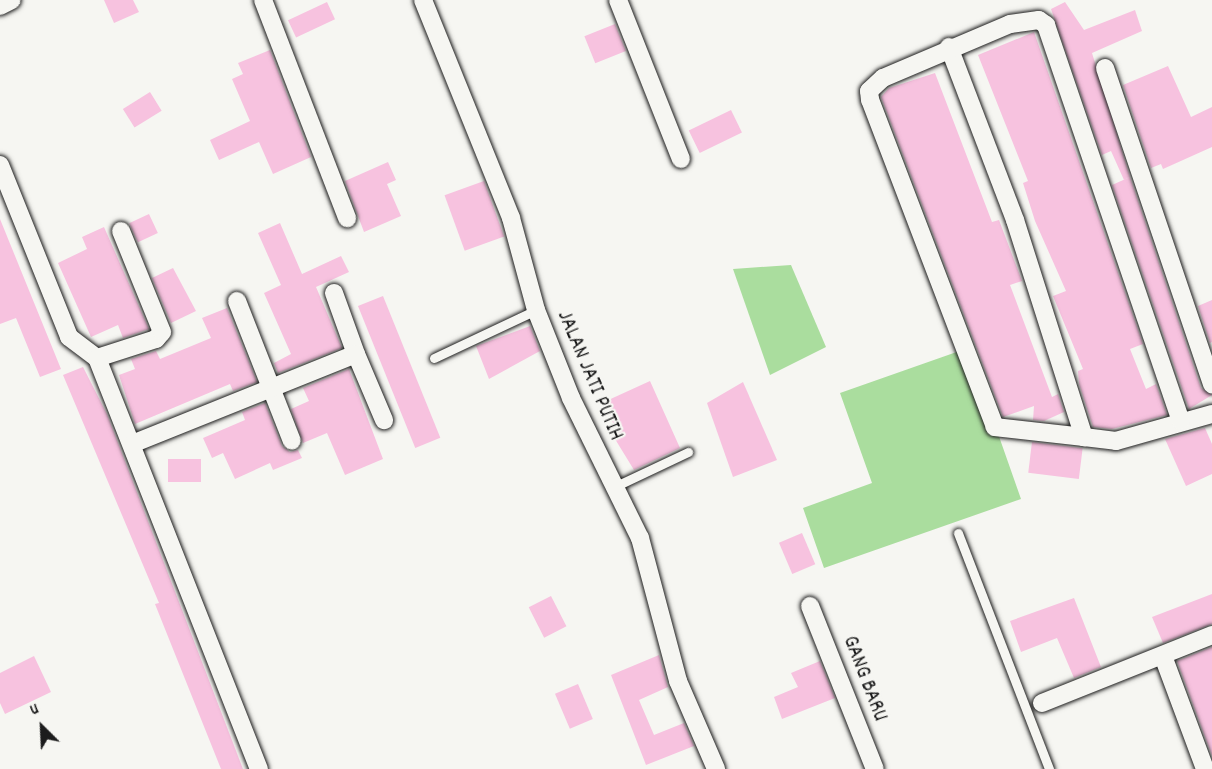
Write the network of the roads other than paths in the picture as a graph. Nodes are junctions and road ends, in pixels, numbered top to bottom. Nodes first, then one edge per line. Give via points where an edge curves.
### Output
1 (12, 0) edge
2 (263, 0) edge
3 (423, 0) edge
4 (618, 0) edge
5 (0, 6) edge
6 (950, 47) junction
7 (1105, 68) dead end
8 (681, 159) dead end
9 (0, 165) edge
10 (347, 218) dead end
11 (121, 231) dead end
12 (333, 293) dead end
13 (237, 301) dead end
14 (536, 310) junction
15 (356, 354) junction
16 (97, 358) junction
17 (434, 358) dead end
18 (1212, 384) edge
19 (271, 388) junction
20 (1212, 414) edge
21 (384, 420) dead end
22 (1181, 421) junction
23 (1084, 438) junction
24 (292, 441) dead end
25 (132, 444) junction
26 (688, 452) dead end
27 (614, 487) junction
28 (958, 534) dead end
29 (810, 606) dead end
30 (1212, 635) edge
31 (1163, 656) junction
32 (1042, 703) dead end
33 (259, 769) edge
34 (716, 769) edge
35 (875, 769) edge
36 (1049, 769) edge
37 (1205, 769) edge

1 - 5 street
2 - 10 street
3 - 14 street, JALAN JATI PUTIH via 512,218
4 - 8 street
6 - 22 street via 1010,24 1039,20 1046,25
6 - 23 street via 1014,220
6 - 23 street via 883,78 869,91 870,100 995,427
7 - 18 street
9 - 16 street via 69,337
11 - 16 street via 162,332 156,339
12 - 15 street
13 - 19 street
14 - 17 lane
14 - 27 street, JALAN JATI PUTIH
15 - 19 street
15 - 21 street
16 - 25 street
19 - 24 street
19 - 25 street
20 - 22 street
22 - 23 street via 1116,441
25 - 33 street
26 - 27 lane
27 - 34 street, JALAN JATI PUTIH via 640,538 678,681
28 - 36 lane
29 - 35 street, GANG BARU
30 - 31 street
31 - 32 street
31 - 37 street

